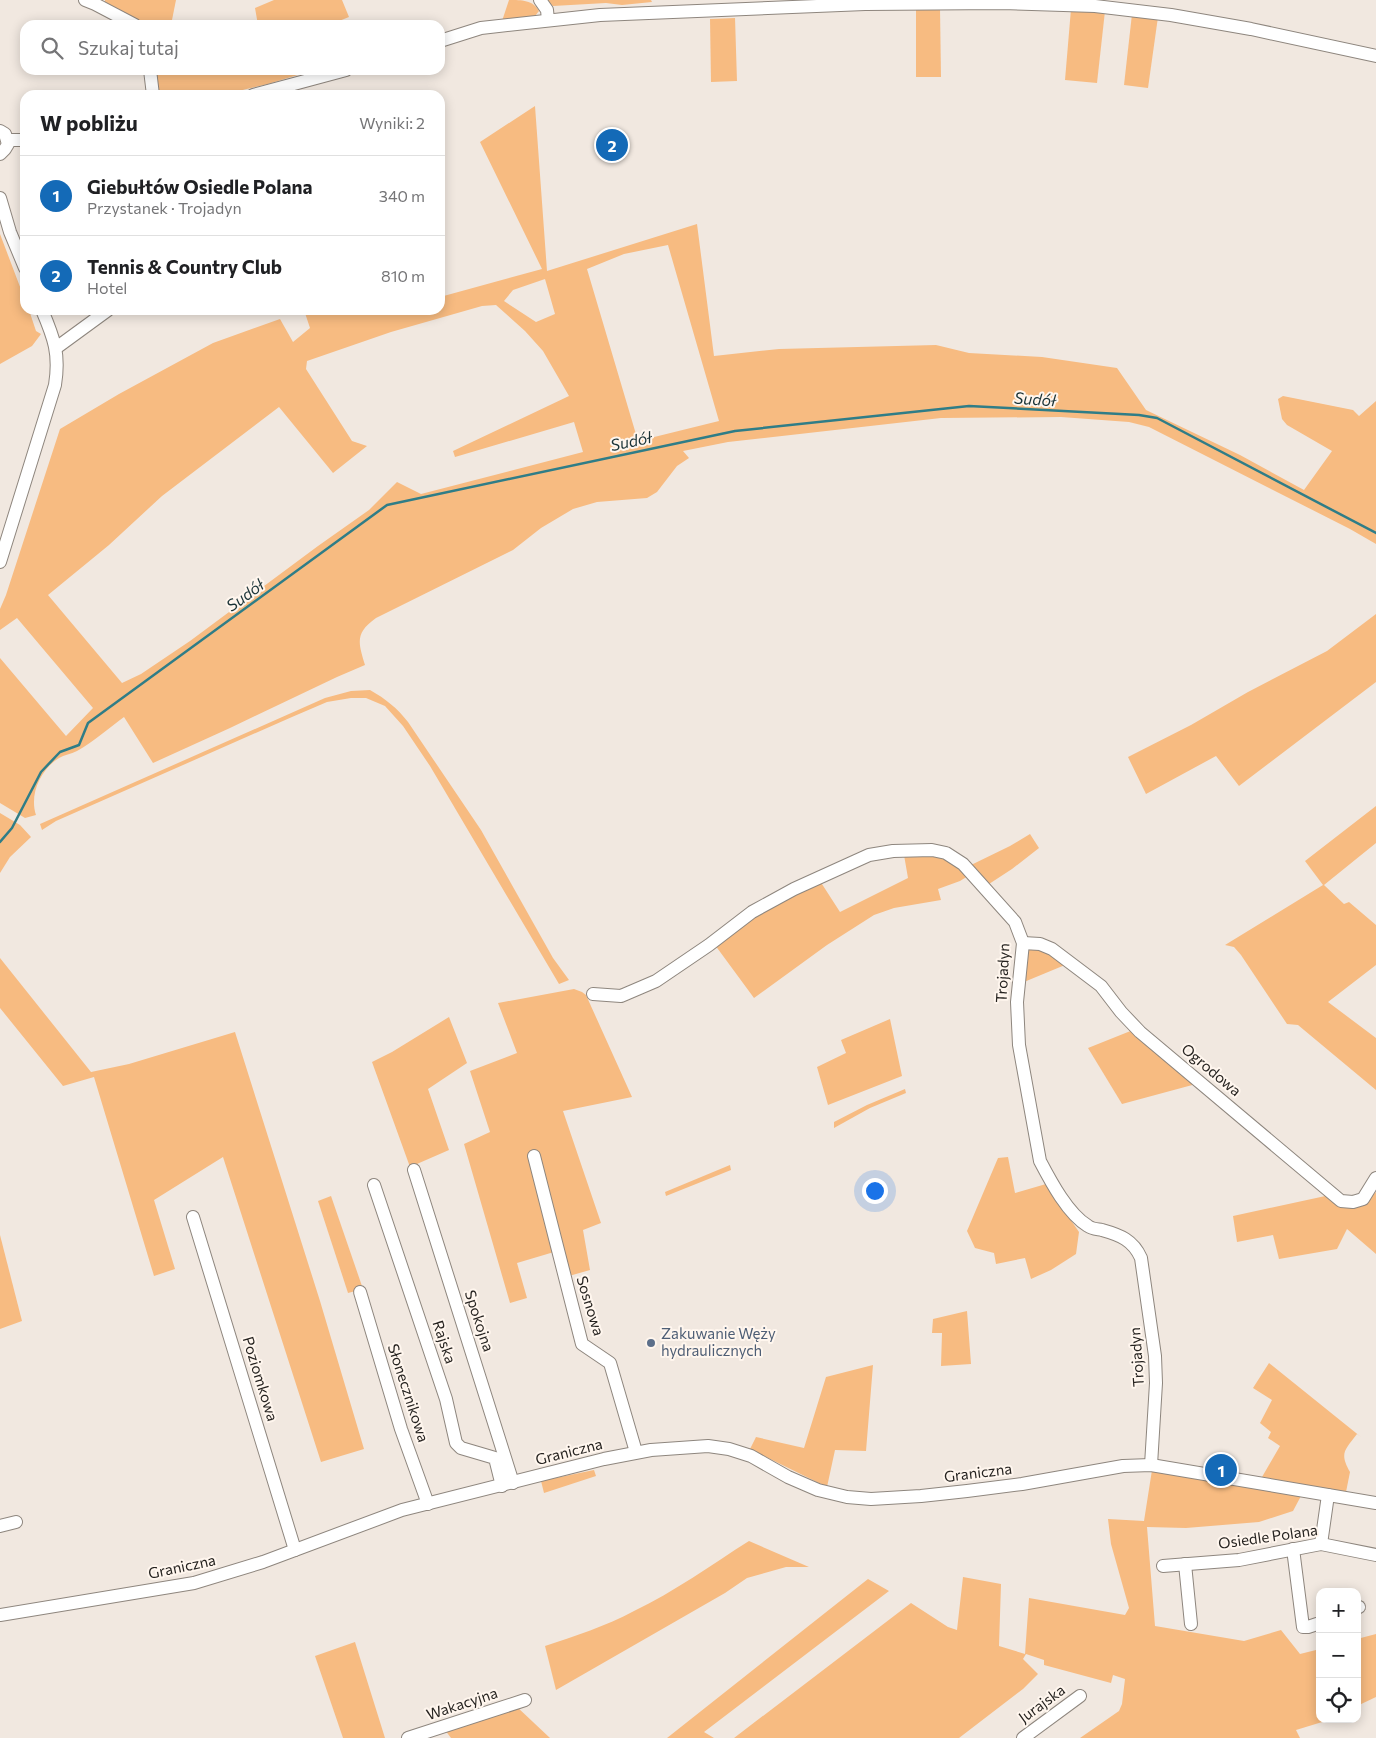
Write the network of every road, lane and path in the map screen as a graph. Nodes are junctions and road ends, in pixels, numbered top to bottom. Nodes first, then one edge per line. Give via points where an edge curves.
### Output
1 (85, 0) edge
2 (540, 0) edge
3 (125, 20) edge
4 (548, 20) junction
5 (445, 39) edge
6 (1376, 56) edge
7 (151, 75) edge
8 (327, 75) edge
9 (152, 90) edge
10 (272, 90) edge
11 (4, 136) edge
12 (20, 139) edge
13 (0, 154) edge
14 (0, 198) edge
15 (20, 256) edge
16 (44, 315) edge
17 (101, 315) edge
18 (56, 348) junction
19 (0, 562) edge
20 (1023, 942) junction
21 (593, 994) dead end
22 (534, 1156) dead end
23 (414, 1170) dead end
24 (1376, 1178) edge
25 (374, 1185) dead end
26 (193, 1218) dead end
27 (360, 1292) dead end
28 (636, 1452) junction
29 (1151, 1465) junction
30 (508, 1484) junction
31 (1328, 1495) junction
32 (1376, 1503) edge
33 (428, 1504) junction
34 (16, 1522) dead end
35 (0, 1526) edge
36 (1321, 1544) junction
37 (1293, 1549) junction
38 (295, 1550) junction
39 (1376, 1555) edge
40 (1185, 1564) junction
41 (1163, 1566) dead end
42 (0, 1615) edge
43 (1191, 1624) dead end
44 (1316, 1624) edge
45 (1080, 1696) dead end
46 (525, 1700) dead end
47 (408, 1738) edge
48 (1023, 1738) edge

1 - 3 street
2 - 4 street via 547,10
4 - 5 street via 481,28
4 - 6 street via 606,14 882,4 1058,4 1210,21
7 - 9 street
8 - 10 street
11 - 12 street
11 - 13 street via 5,149
14 - 15 street
16 - 18 street
17 - 18 street
18 - 19 street via 55,385
20 - 21 street, Trojadyn via 1015,922 958,860 932,850 893,851 869,855 752,912 656,981 620,996
20 - 24 street, Ogrodowa via 1052,949 1101,986 1140,1032 1341,1201 1364,1199
20 - 29 street, Trojadyn via 1017,1002 1020,1045 1040,1161 1078,1219 1090,1228 1128,1239 1141,1258 1155,1356
22 - 28 street, Sosnowa via 582,1344 610,1363
23 - 30 street, Spokojna
25 - 30 street, Rajska via 446,1399 456,1443 461,1448 495,1458
26 - 38 street, Poziomkowa
27 - 33 street, Słonecznikowa via 401,1429
28 - 29 street, Graniczna via 708,1446 729,1449 751,1456 818,1490 847,1497 871,1498 967,1491 1122,1466
28 - 30 street, Graniczna
29 - 31 street, Graniczna
30 - 33 street, Graniczna
31 - 32 street, Graniczna
31 - 36 street
33 - 38 street, Graniczna via 394,1513
34 - 35 street
36 - 37 street, Osiedle Polana
36 - 39 street, Osiedle Polana
37 - 40 street, Osiedle Polana via 1239,1560
37 - 44 street via 1303,1627
38 - 42 street, Graniczna via 179,1586
40 - 41 street, Osiedle Polana
40 - 43 street
45 - 48 street, Jurajska
46 - 47 street, Wakacyjna

